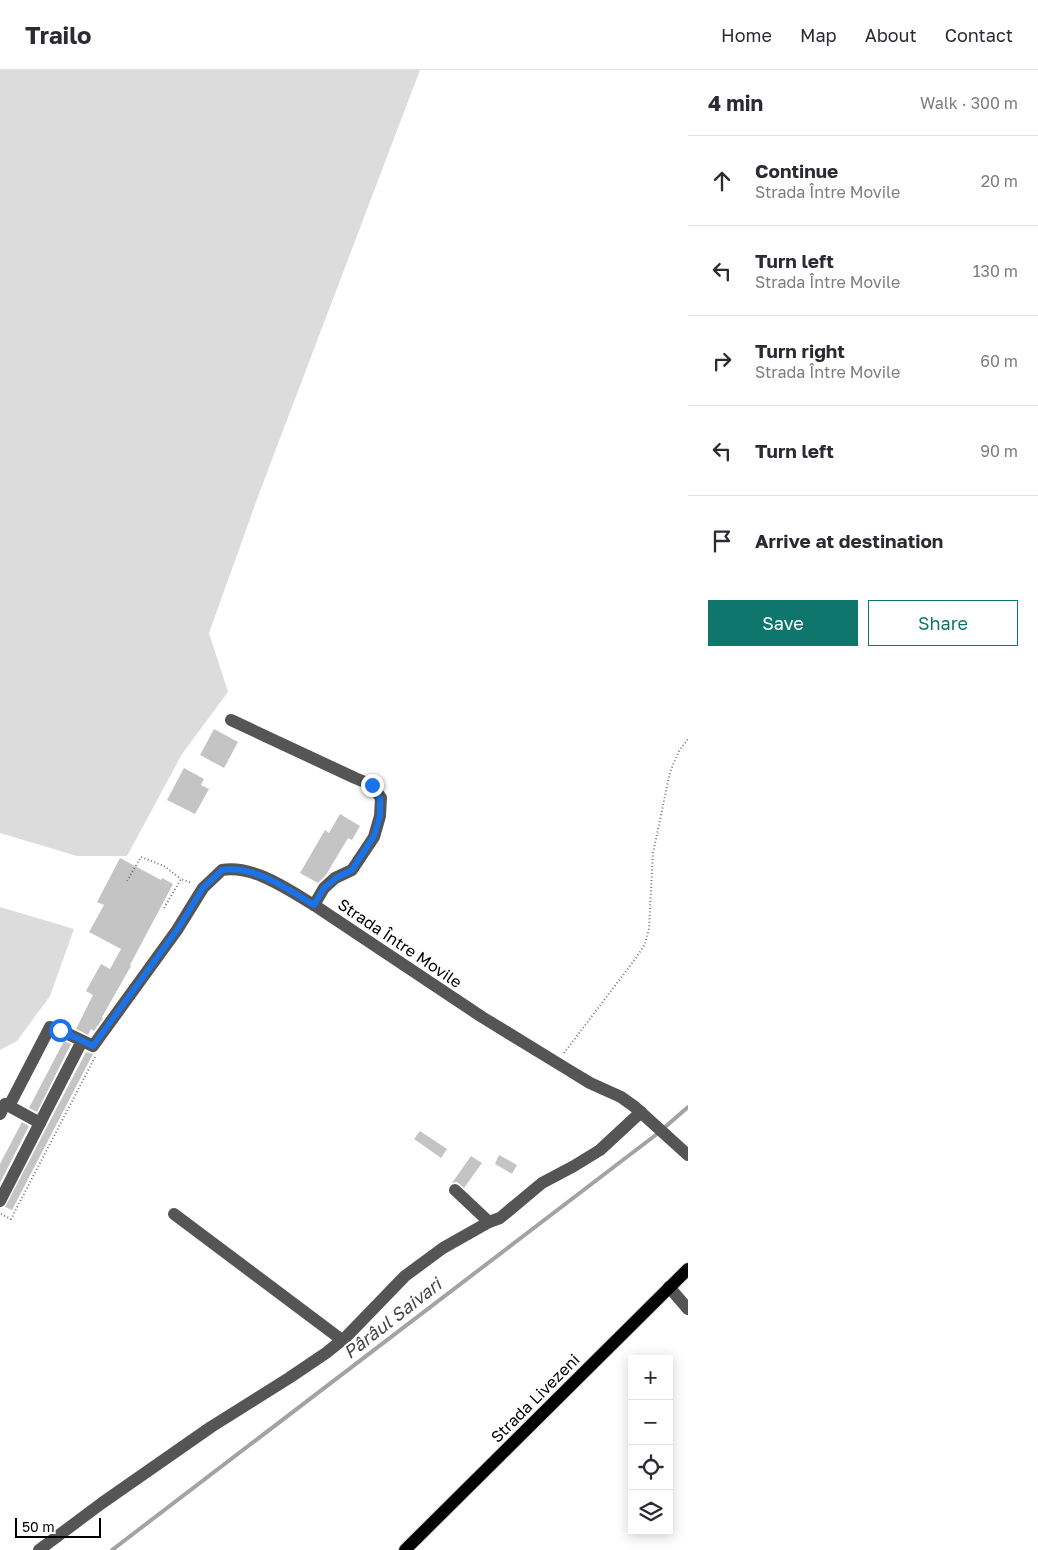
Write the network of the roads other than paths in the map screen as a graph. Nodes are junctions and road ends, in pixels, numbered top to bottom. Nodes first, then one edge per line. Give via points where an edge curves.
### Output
1 (231, 720) dead end
2 (314, 905) junction
3 (88, 1044) junction
4 (5, 1110) edge
5 (640, 1112) junction
6 (40, 1123) junction
7 (688, 1155) edge
8 (455, 1190) dead end
9 (0, 1200) edge
10 (174, 1214) dead end
11 (489, 1222) junction
12 (688, 1269) edge
13 (670, 1287) junction
14 (688, 1309) edge
15 (342, 1340) junction
16 (39, 1550) edge
17 (405, 1550) edge

1 - 2 street via 372,785 380,798 380,816 370,843 352,870 324,888
2 - 3 street, Strada Între Movile via 240,869 222,870 203,888 177,930
2 - 5 street, Strada Între Movile via 482,1017 621,1097
3 - 4 street via 50,1027
3 - 6 street, Strada Între Movile
4 - 6 street
5 - 7 street, Strada Între Movile
5 - 11 street via 600,1150 542,1183 500,1218
6 - 9 street, Strada Între Movile
8 - 11 street
10 - 15 street
11 - 15 street via 405,1276
12 - 13 main road, Strada Livezeni
13 - 14 street
13 - 17 main road, Strada Livezeni
15 - 16 street via 102,1503

